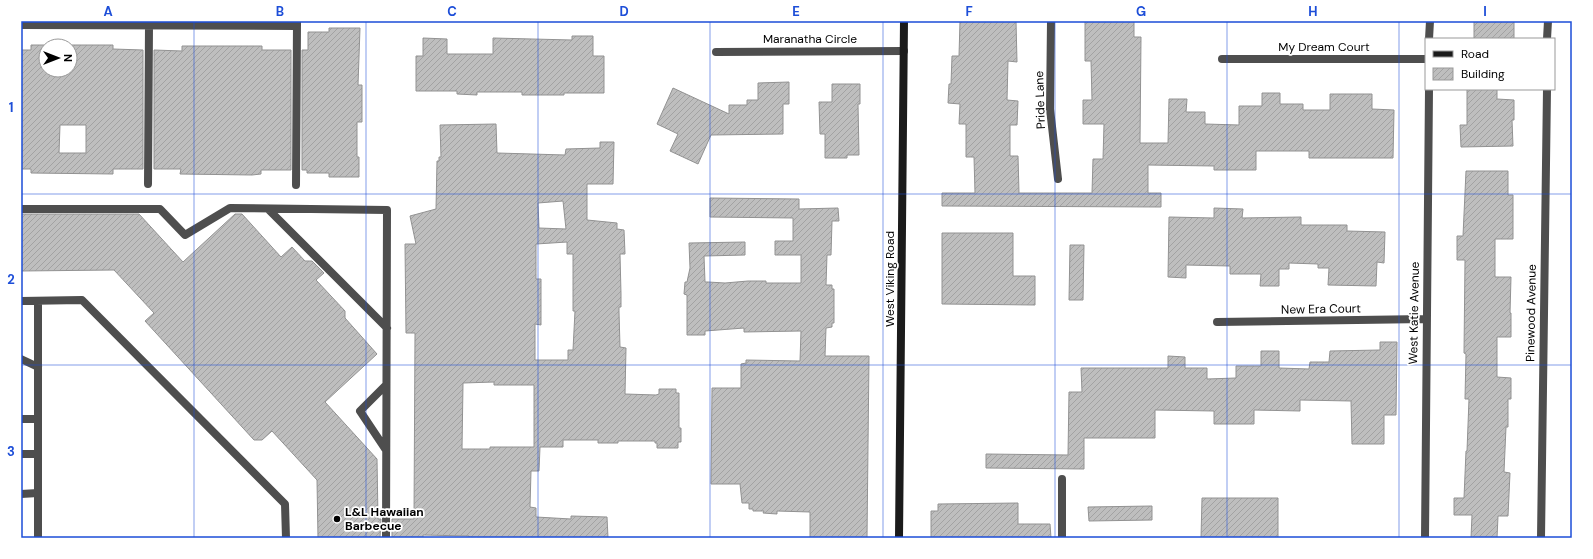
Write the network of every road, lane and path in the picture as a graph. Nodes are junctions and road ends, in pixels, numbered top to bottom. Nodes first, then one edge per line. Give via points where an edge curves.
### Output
1 (904, 21) edge
2 (1050, 21) edge
3 (1430, 21) edge
4 (1548, 21) edge
5 (297, 23) edge
6 (21, 25) edge
7 (149, 25) junction
8 (1429, 38) edge
9 (1547, 38) edge
10 (904, 51) junction
11 (716, 52) dead end
12 (1222, 59) dead end
13 (1425, 59) edge
14 (1429, 90) edge
15 (1547, 90) edge
16 (1058, 179) dead end
17 (148, 184) dead end
18 (296, 185) dead end
19 (21, 209) edge
20 (268, 209) junction
21 (21, 301) edge
22 (38, 301) junction
23 (1426, 320) junction
24 (1217, 322) dead end
25 (387, 328) junction
26 (21, 359) edge
27 (38, 367) junction
28 (386, 385) junction
29 (21, 419) edge
30 (38, 419) junction
31 (386, 450) junction
32 (21, 454) edge
33 (38, 454) junction
34 (1062, 478) dead end
35 (38, 493) junction
36 (21, 494) edge
37 (38, 538) edge
38 (286, 538) edge
39 (386, 538) edge
40 (899, 538) edge
41 (1062, 538) edge
42 (1424, 538) edge
43 (1541, 538) edge

1 - 10 street, West Viking Road
2 - 16 street, Pride Lane via 1050,109
3 - 8 street
4 - 9 street
5 - 7 street
5 - 18 street
6 - 7 street
7 - 17 street
10 - 11 street, Maranatha Circle
10 - 40 street, West Viking Road
12 - 13 street, My Dream Court
14 - 23 street, West Katie Avenue
15 - 43 street, Pinewood Avenue
19 - 20 street via 160,209 185,235 230,208
20 - 25 street
20 - 25 street via 387,210
21 - 22 street
22 - 27 street
22 - 38 street via 82,300 285,504
23 - 24 street, New Era Court
23 - 42 street, West Katie Avenue
25 - 28 street
26 - 27 street
27 - 30 street
28 - 31 street
28 - 31 street via 360,411
29 - 30 street
30 - 33 street
31 - 39 street
32 - 33 street
33 - 35 street
34 - 41 street
35 - 36 street
35 - 37 street

